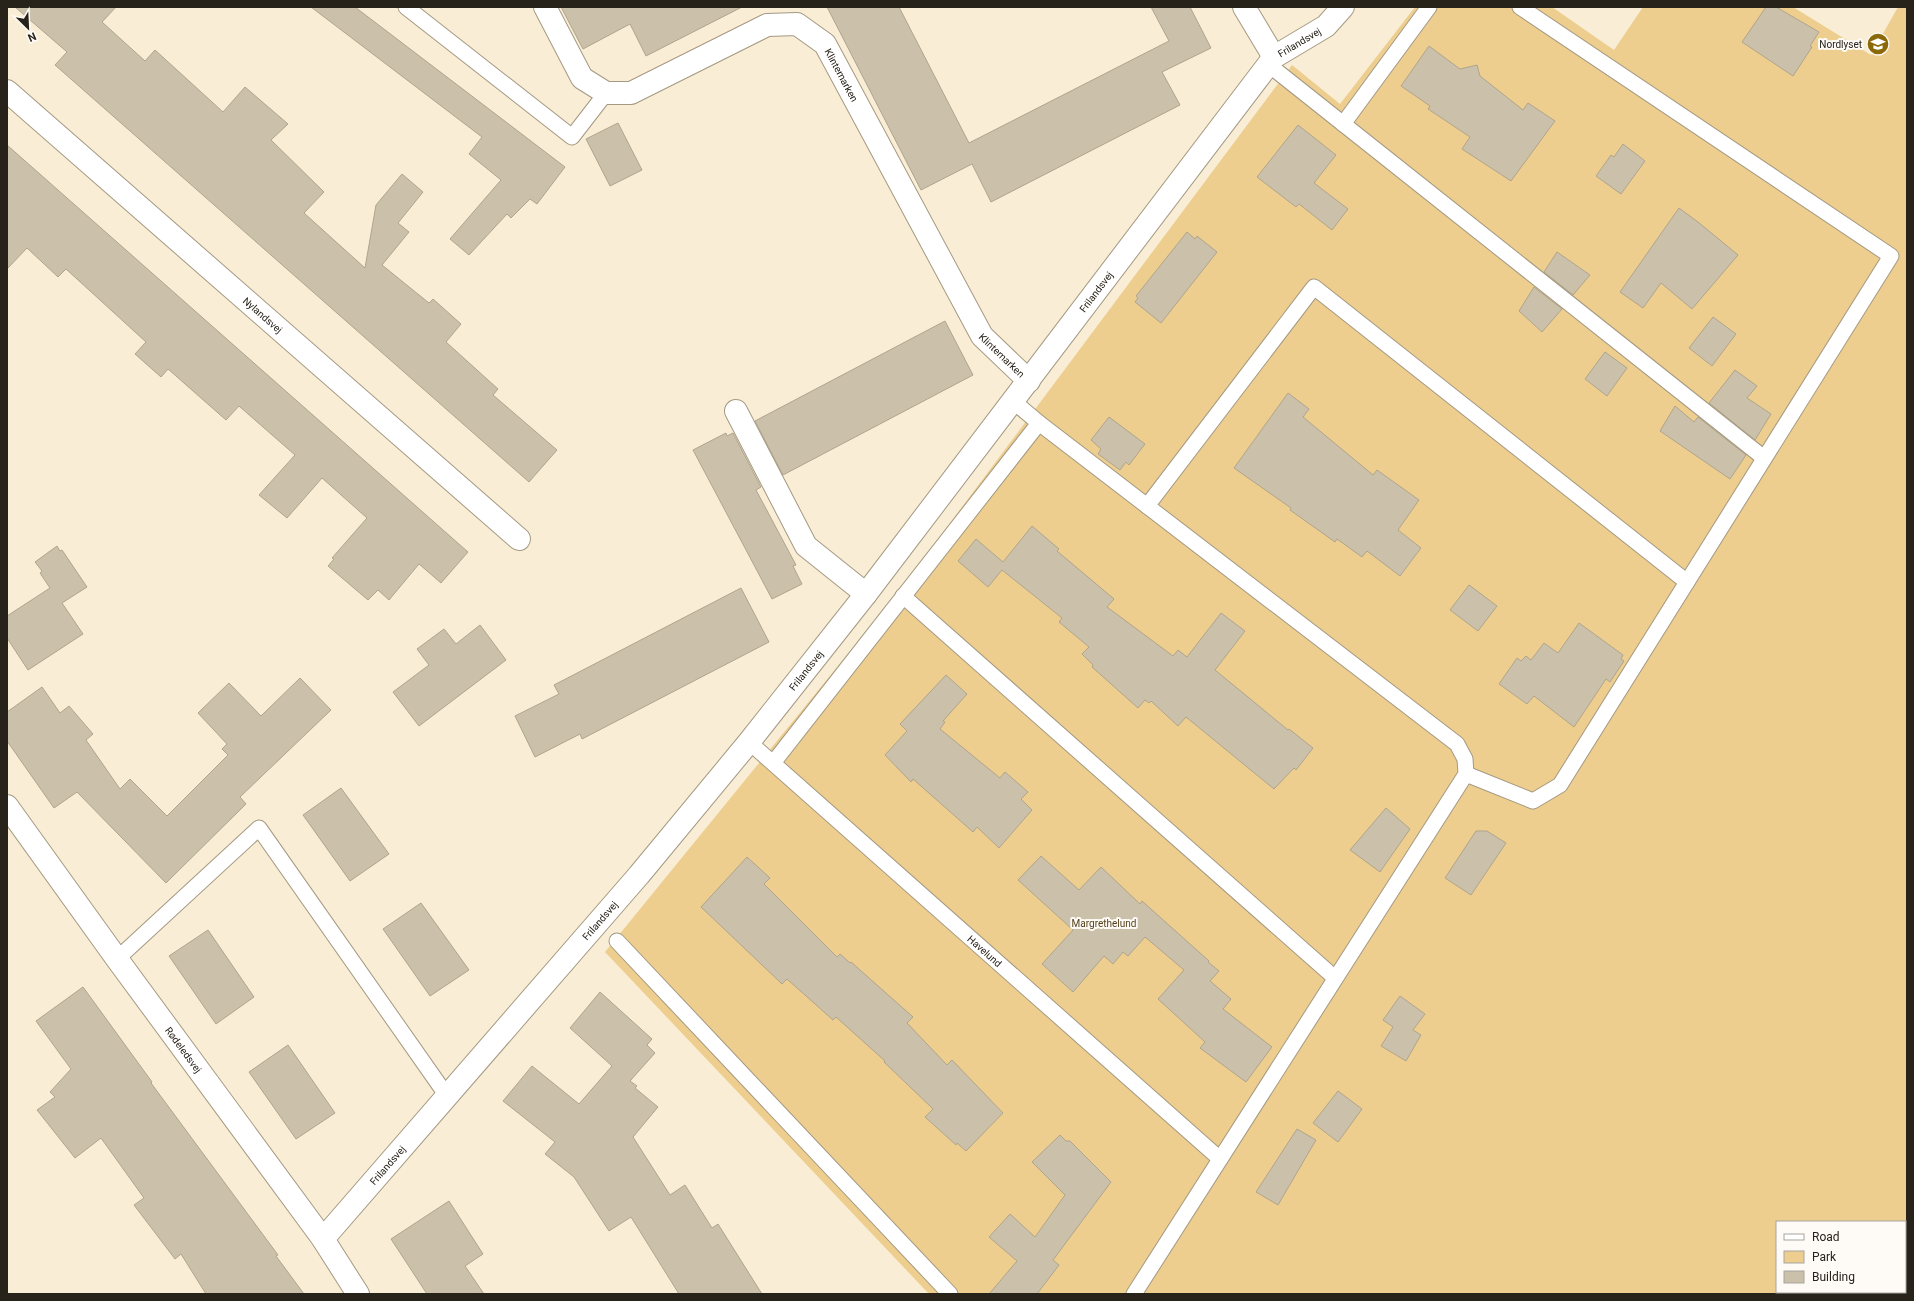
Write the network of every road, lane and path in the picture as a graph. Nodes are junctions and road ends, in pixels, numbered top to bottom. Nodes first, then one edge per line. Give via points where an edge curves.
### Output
1 (406, 7) edge
2 (545, 7) edge
3 (1244, 7) edge
4 (1342, 7) edge
5 (1429, 7) edge
6 (1520, 7) edge
7 (1271, 61) junction
8 (7, 91) edge
9 (606, 93) junction
10 (1343, 124) junction
11 (1029, 380) junction
12 (1013, 401) junction
13 (736, 411) dead end
14 (1039, 423) junction
15 (1764, 458) junction
16 (1147, 506) junction
17 (519, 540) dead end
18 (1687, 582) junction
19 (866, 594) junction
20 (903, 596) junction
21 (749, 742) junction
22 (773, 763) junction
23 (1466, 774) junction
24 (7, 806) edge
25 (617, 940) dead end
26 (117, 959) junction
27 (1335, 978) junction
28 (447, 1096) junction
29 (1220, 1159) junction
30 (323, 1239) junction
31 (358, 1294) edge
32 (950, 1294) edge
33 (1134, 1294) edge

1 - 9 lane via 572,137
2 - 9 street via 582,78
3 - 7 street
4 - 7 street, Frilandsvej via 1326,26
5 - 10 lane
6 - 15 lane via 1891,256
7 - 10 lane
7 - 11 street, Frilandsvej
8 - 17 street, Nylandsvej
9 - 11 street, Klintemarken via 631,93 768,25 797,24 825,44 982,336
10 - 15 lane
11 - 12 street, Frilandsvej
12 - 14 lane
12 - 19 street, Frilandsvej
13 - 19 street via 806,546
14 - 16 lane
14 - 20 lane
15 - 18 lane
16 - 18 lane via 1314,287
16 - 23 lane via 1457,744 1465,759
18 - 23 lane via 1560,785 1533,801
19 - 21 street, Frilandsvej
20 - 22 lane
20 - 27 lane
21 - 22 lane, Havelund
21 - 28 street, Frilandsvej via 639,875
22 - 29 lane, Havelund
23 - 27 lane
24 - 26 street, Rødeledsvej
25 - 32 lane
26 - 28 lane via 259,828
26 - 30 street, Rødeledsvej
27 - 29 lane
28 - 30 street, Frilandsvej
29 - 33 lane
30 - 31 street, Rødeledsvej

